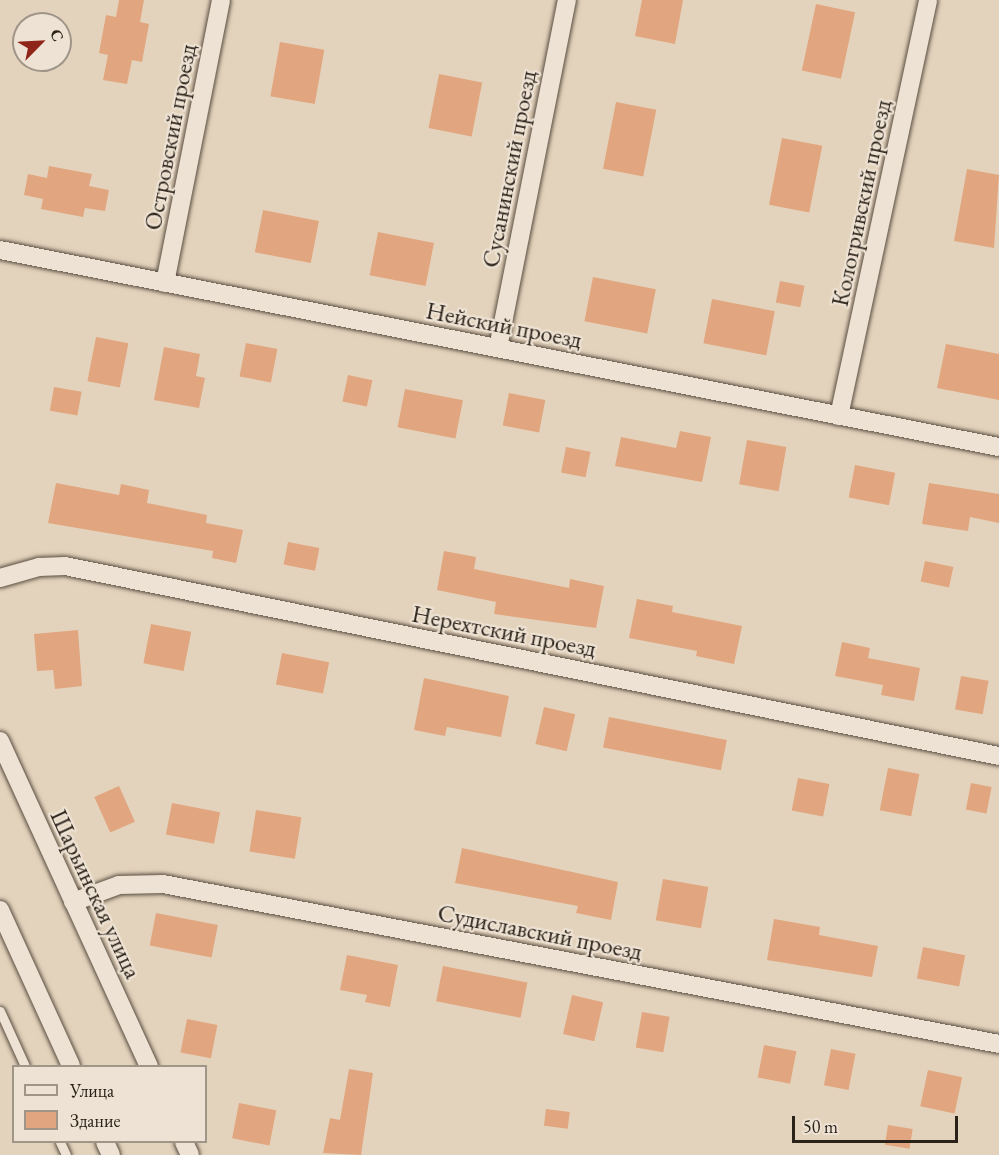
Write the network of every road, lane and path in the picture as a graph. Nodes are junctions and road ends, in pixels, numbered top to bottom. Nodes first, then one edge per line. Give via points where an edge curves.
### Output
1 (221, 0) edge
2 (567, 0) edge
3 (928, 0) edge
4 (0, 250) edge
5 (165, 283) junction
6 (498, 348) junction
7 (839, 416) junction
8 (999, 447) edge
9 (0, 578) edge
10 (0, 741) edge
11 (999, 756) edge
12 (73, 902) junction
13 (0, 910) edge
14 (0, 1011) edge
15 (999, 1044) edge
16 (25, 1065) edge
17 (71, 1065) edge
18 (149, 1065) edge

1 - 5 street, Островский проезд
2 - 6 street, Сусанинский проезд
3 - 7 street, Кологривский проезд
4 - 5 street, Нейский проезд
5 - 6 street, Нейский проезд
6 - 7 street, Нейский проезд
7 - 8 street, Нейский проезд
9 - 11 street, Нерехтский проезд via 39,567 65,566
10 - 12 street, Шарьинская улица
12 - 15 street, Судиславский проезд via 119,885 163,884
12 - 18 street, Шарьинская улица
13 - 17 street
14 - 16 lane

